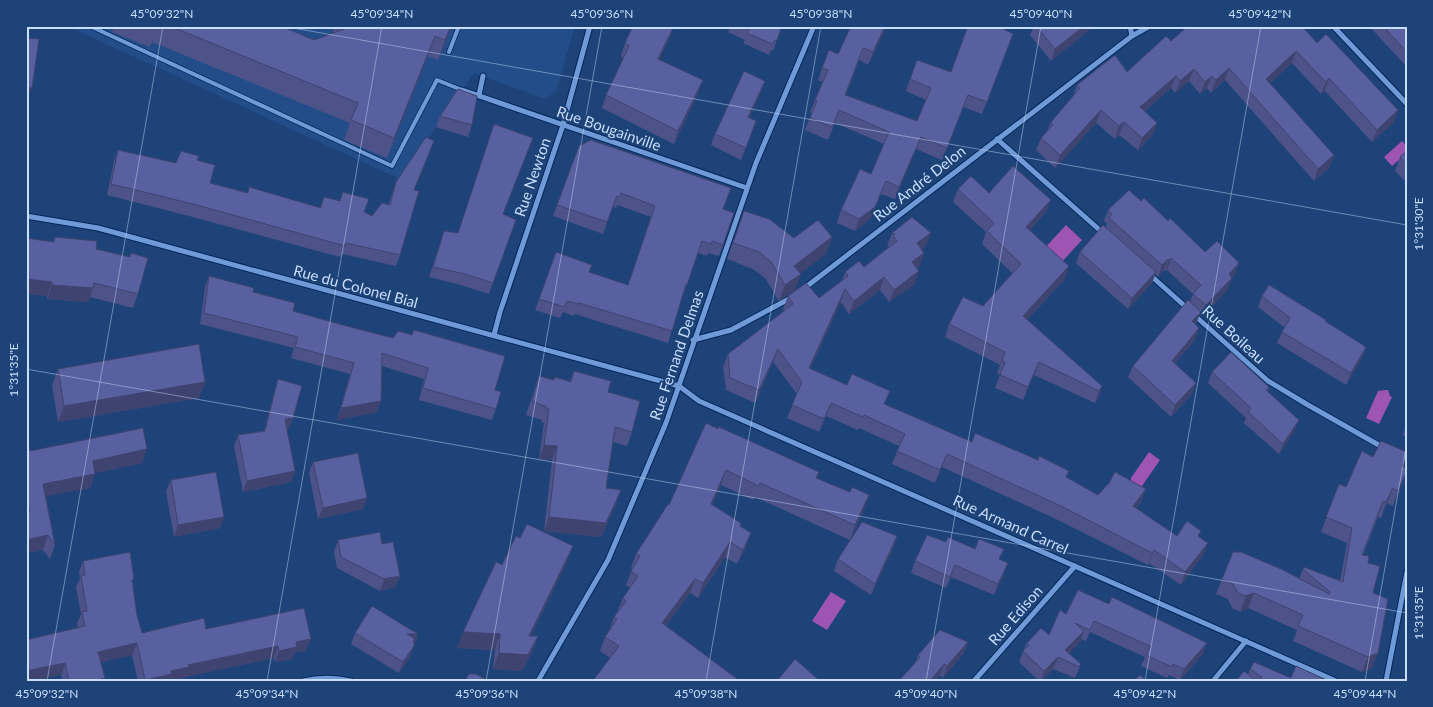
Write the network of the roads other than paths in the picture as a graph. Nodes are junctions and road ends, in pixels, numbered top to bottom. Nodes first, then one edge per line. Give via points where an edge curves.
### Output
1 (90, 26) edge
2 (459, 26) edge
3 (590, 26) edge
4 (814, 26) edge
5 (1130, 26) edge
6 (1150, 26) edge
7 (1333, 26) edge
8 (1132, 36) junction
9 (449, 52) edge
10 (483, 76) dead end
11 (462, 90) joint
12 (478, 95) junction
13 (1407, 104) edge
14 (563, 125) junction
15 (997, 139) junction
16 (747, 188) junction
17 (26, 216) edge
18 (1105, 235) edge
19 (1142, 268) edge
20 (494, 335) junction
21 (694, 340) junction
22 (679, 386) junction
23 (1390, 451) edge
24 (1074, 566) junction
25 (1407, 572) edge
26 (1246, 641) junction
27 (303, 681) edge
28 (351, 681) edge
29 (538, 681) edge
30 (974, 681) edge
31 (1213, 681) edge
32 (1336, 681) edge
33 (1386, 681) edge

1 - 11 lane via 392,166 437,80
2 - 9 lane
3 - 14 street, Rue Newton
4 - 16 street, Rue Fernand Delmas
5 - 8 street
6 - 8 street, Rue André Delon
7 - 13 street
8 - 15 street, Rue André Delon
10 - 12 street
11 - 12 street, Rue Bougainville
12 - 14 street, Rue Bougainville
14 - 16 street, Rue Bougainville
14 - 20 street, Rue Newton
15 - 18 street
15 - 21 street, Rue André Delon via 785,303 731,330
16 - 21 street, Rue Fernand Delmas
17 - 20 street, Rue du Colonel Bial via 98,228
19 - 23 street, Rue Boileau via 1268,381
20 - 22 street, Rue du Colonel Bial
21 - 22 street, Rue Fernand Delmas
22 - 24 street, Rue Armand Carrel via 699,401
22 - 29 street, Rue Fernand Delmas via 608,560
24 - 26 street, Rue Armand Carrel
24 - 30 street, Rue Edison
25 - 33 street
26 - 31 street
26 - 32 street, Rue Armand Carrel
27 - 28 street via 316,678

